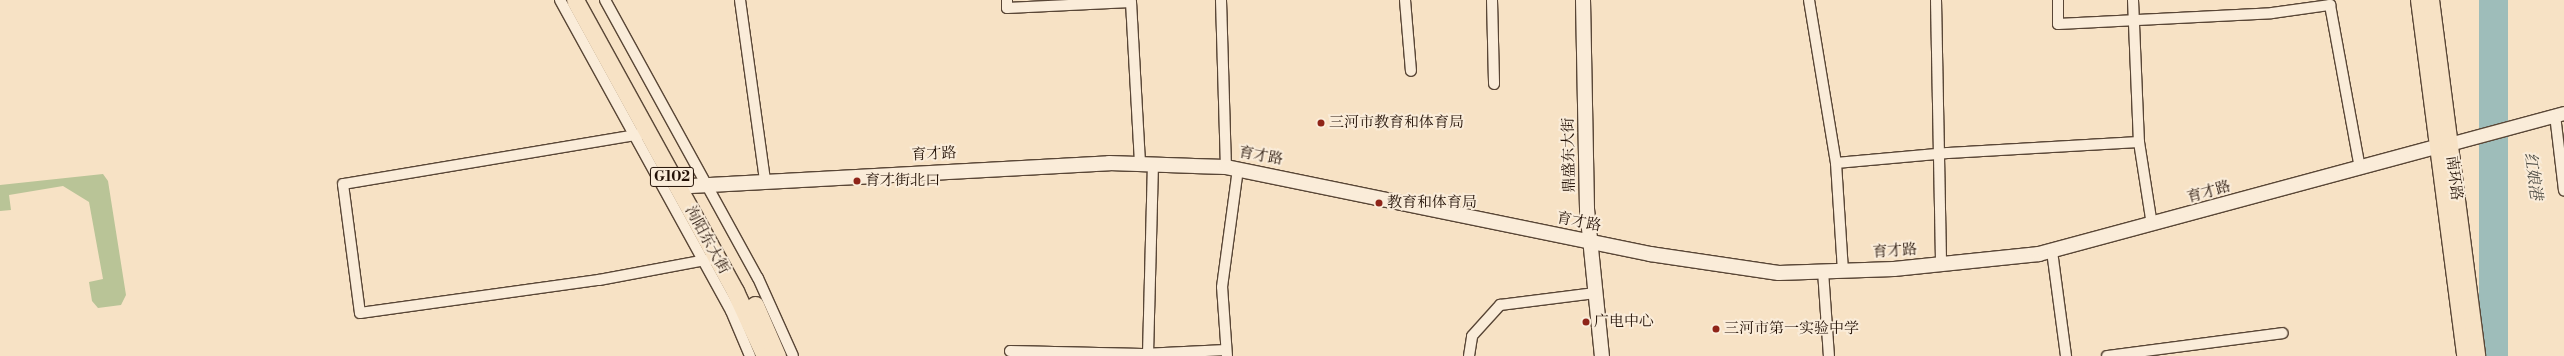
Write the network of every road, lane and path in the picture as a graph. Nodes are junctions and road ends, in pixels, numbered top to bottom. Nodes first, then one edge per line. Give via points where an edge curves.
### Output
1 (560, 0) edge
2 (575, 0) edge
3 (588, 0) edge
4 (605, 0) edge
5 (740, 0) edge
6 (1007, 0) edge
7 (1222, 0) edge
8 (1405, 0) edge
9 (1492, 0) edge
10 (1583, 0) edge
11 (1809, 0) edge
12 (1936, 0) edge
13 (2058, 0) edge
14 (2133, 0) edge
15 (2419, 0) edge
16 (2431, 0) edge
17 (1049, 3) edge
18 (2134, 20) junction
19 (1411, 71) dead end
20 (1494, 84) dead end
21 (2560, 114) edge
22 (642, 134) junction
23 (2139, 142) junction
24 (2444, 145) junction
25 (1939, 154) junction
26 (1146, 163) junction
27 (1836, 163) junction
28 (1232, 168) junction
29 (2360, 168) junction
30 (765, 180) junction
31 (699, 185) junction
32 (2564, 190) edge
33 (2152, 225) junction
34 (1590, 242) junction
35 (2052, 251) junction
36 (710, 259) junction
37 (1941, 264) junction
38 (1843, 270) junction
39 (1823, 271) junction
40 (1595, 293) junction
41 (2283, 333) dead end
42 (1010, 351) dead end
43 (1226, 353) edge
44 (1145, 355) edge
45 (750, 356) edge
46 (764, 356) edge
47 (777, 356) edge
48 (793, 356) edge
49 (1470, 356) edge
50 (1602, 356) edge
51 (1829, 356) edge
52 (2066, 356) edge
53 (2107, 356) edge
54 (2465, 356) edge
55 (2477, 356) edge

1 - 22 street
2 - 22 highway, 泃阳东大街 / G102
3 - 31 highway, 泃阳东大街 / G102
4 - 31 street
5 - 30 street
6 - 17 street via 1007,8
7 - 28 street
8 - 19 street
9 - 20 street
10 - 34 main road, 鼎盛东大街
11 - 27 street
12 - 25 street
13 - 18 street via 2058,24
14 - 18 street
15 - 24 main road, 南环路
16 - 24 main road, 南环路
17 - 26 street via 1131,2
18 - 23 street
18 - 29 street via 2272,13 2330,5
21 - 24 street
21 - 32 street
22 - 36 highway, 泃阳东大街 / G102
22 - 36 street via 343,184 360,313 599,280
23 - 25 street
23 - 33 street
24 - 29 main road, 育才路
24 - 54 main road, 南环路
24 - 55 main road, 南环路
25 - 27 street
25 - 37 street
26 - 28 main road, 育才路
26 - 30 main road, 育才路
26 - 44 street
27 - 38 street
28 - 34 main road, 育才路
28 - 43 street via 1222,287
29 - 33 main road, 育才路
30 - 31 main road, 育才路
31 - 47 highway, 泃阳东大街 / G102
31 - 48 street via 758,278
33 - 35 main road, 育才路
34 - 39 main road, 育才路 via 1708,264 1779,273
34 - 40 main road, 鼎盛东大街
35 - 37 main road, 育才路
35 - 52 street
36 - 45 street
36 - 46 highway, 泃阳东大街 / G102
37 - 38 main road, 育才路
38 - 39 main road, 育才路
39 - 51 street
40 - 49 street via 1508,301 1500,305 1472,336
40 - 50 main road, 鼎盛东大街
41 - 53 street
42 - 44 street
43 - 44 street

